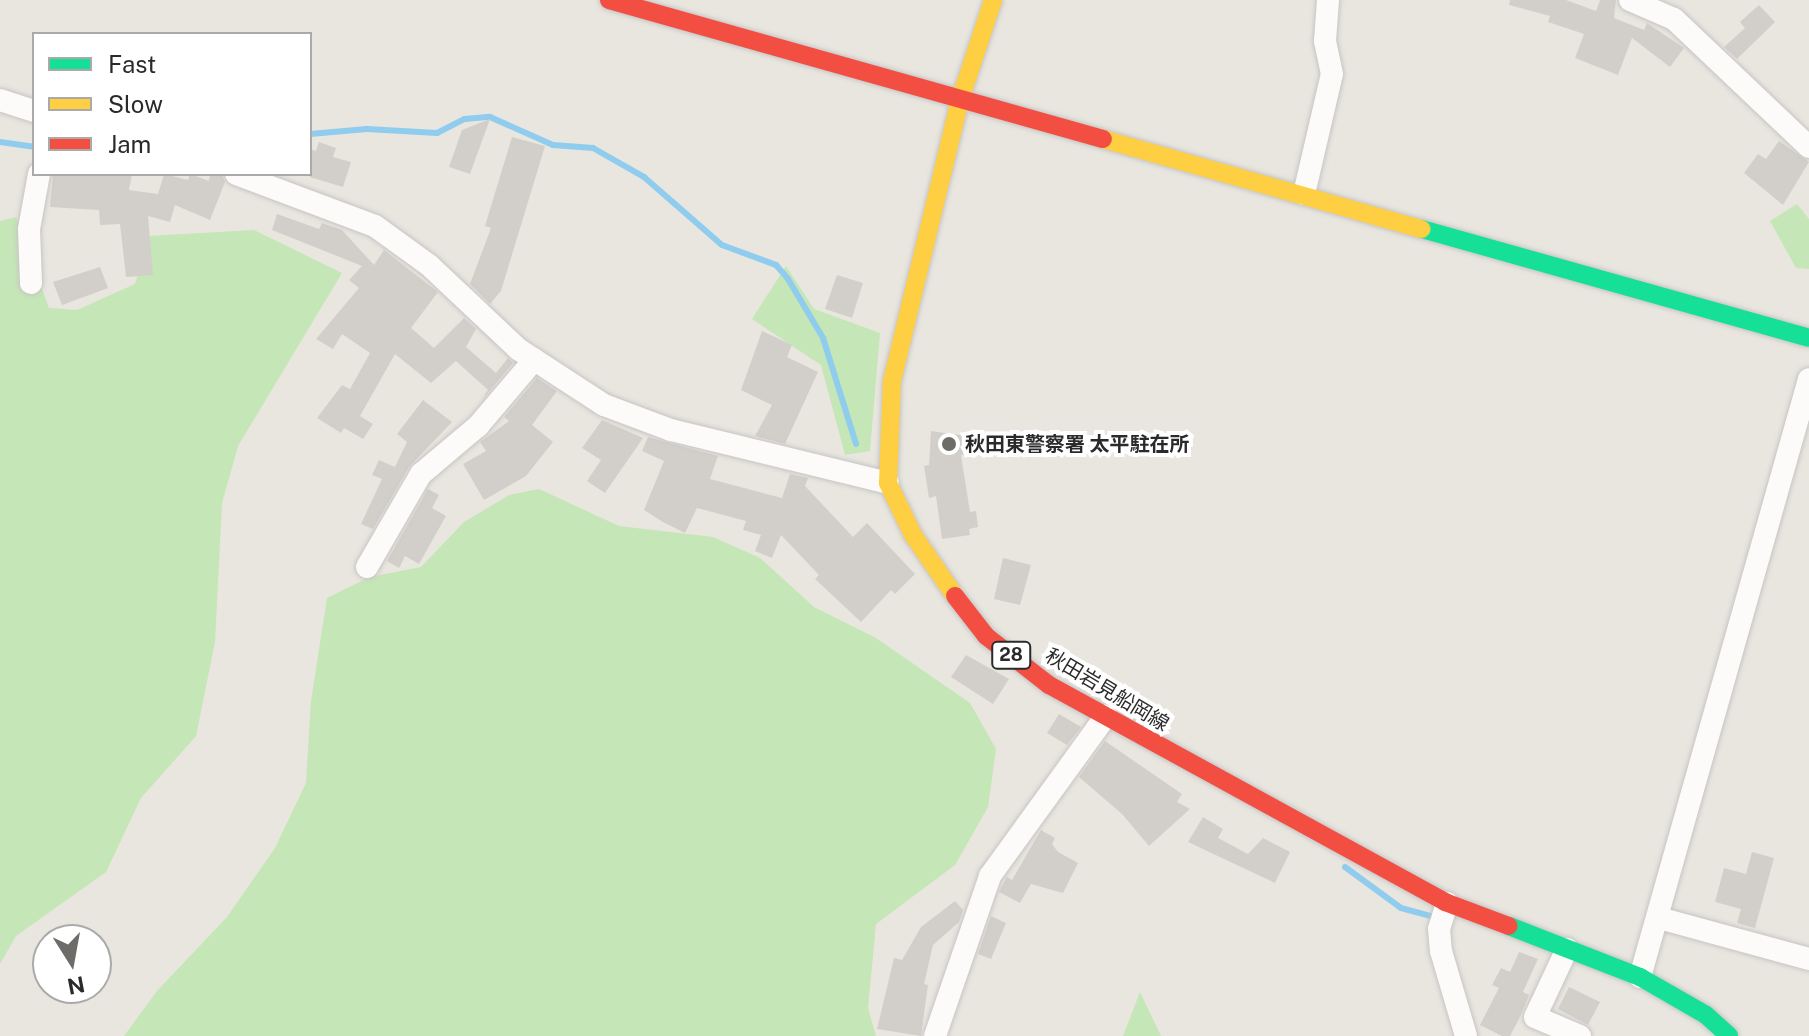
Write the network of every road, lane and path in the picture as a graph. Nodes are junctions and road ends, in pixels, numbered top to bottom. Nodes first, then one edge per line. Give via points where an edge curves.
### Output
1 (609, 0) edge
2 (993, 0) edge
3 (1328, 0) edge
4 (1630, 0) edge
5 (1676, 10) edge
6 (0, 100) edge
7 (960, 100) junction
8 (32, 110) edge
9 (1809, 147) edge
10 (39, 176) edge
11 (241, 176) edge
12 (1304, 194) junction
13 (31, 283) dead end
14 (1809, 338) edge
15 (534, 360) junction
16 (1809, 379) edge
17 (888, 483) junction
18 (367, 567) dead end
19 (1106, 716) junction
20 (1447, 903) junction
21 (1659, 918) junction
22 (1567, 949) junction
23 (1809, 959) edge
24 (1640, 977) junction
25 (935, 1036) edge
26 (1466, 1036) edge
27 (1580, 1036) edge
28 (1729, 1036) edge

1 - 7 main road
2 - 7 main road, 秋田岩見船岡線 / 28
3 - 12 street via 1325,41 1332,74
4 - 5 street
5 - 9 street
6 - 8 street
7 - 12 main road
7 - 17 main road, 秋田岩見船岡線 / 28 via 892,381
10 - 13 street via 29,229
11 - 15 street via 375,226 430,266
12 - 14 main road
15 - 17 street via 604,405 671,430
15 - 18 street via 478,426 421,474
16 - 21 street
17 - 19 main road, 秋田岩見船岡線 / 28 via 913,535 986,636 1049,685
19 - 20 main road, 秋田岩見船岡線 / 28 via 1297,827
19 - 25 street via 990,876
20 - 22 main road, 秋田岩見船岡線 / 28
20 - 26 street via 1439,929 1441,951
21 - 23 street
21 - 24 street
22 - 24 main road, 秋田岩見船岡線 / 28
22 - 27 street via 1535,1017
24 - 28 main road, 秋田岩見船岡線 / 28 via 1706,1015

